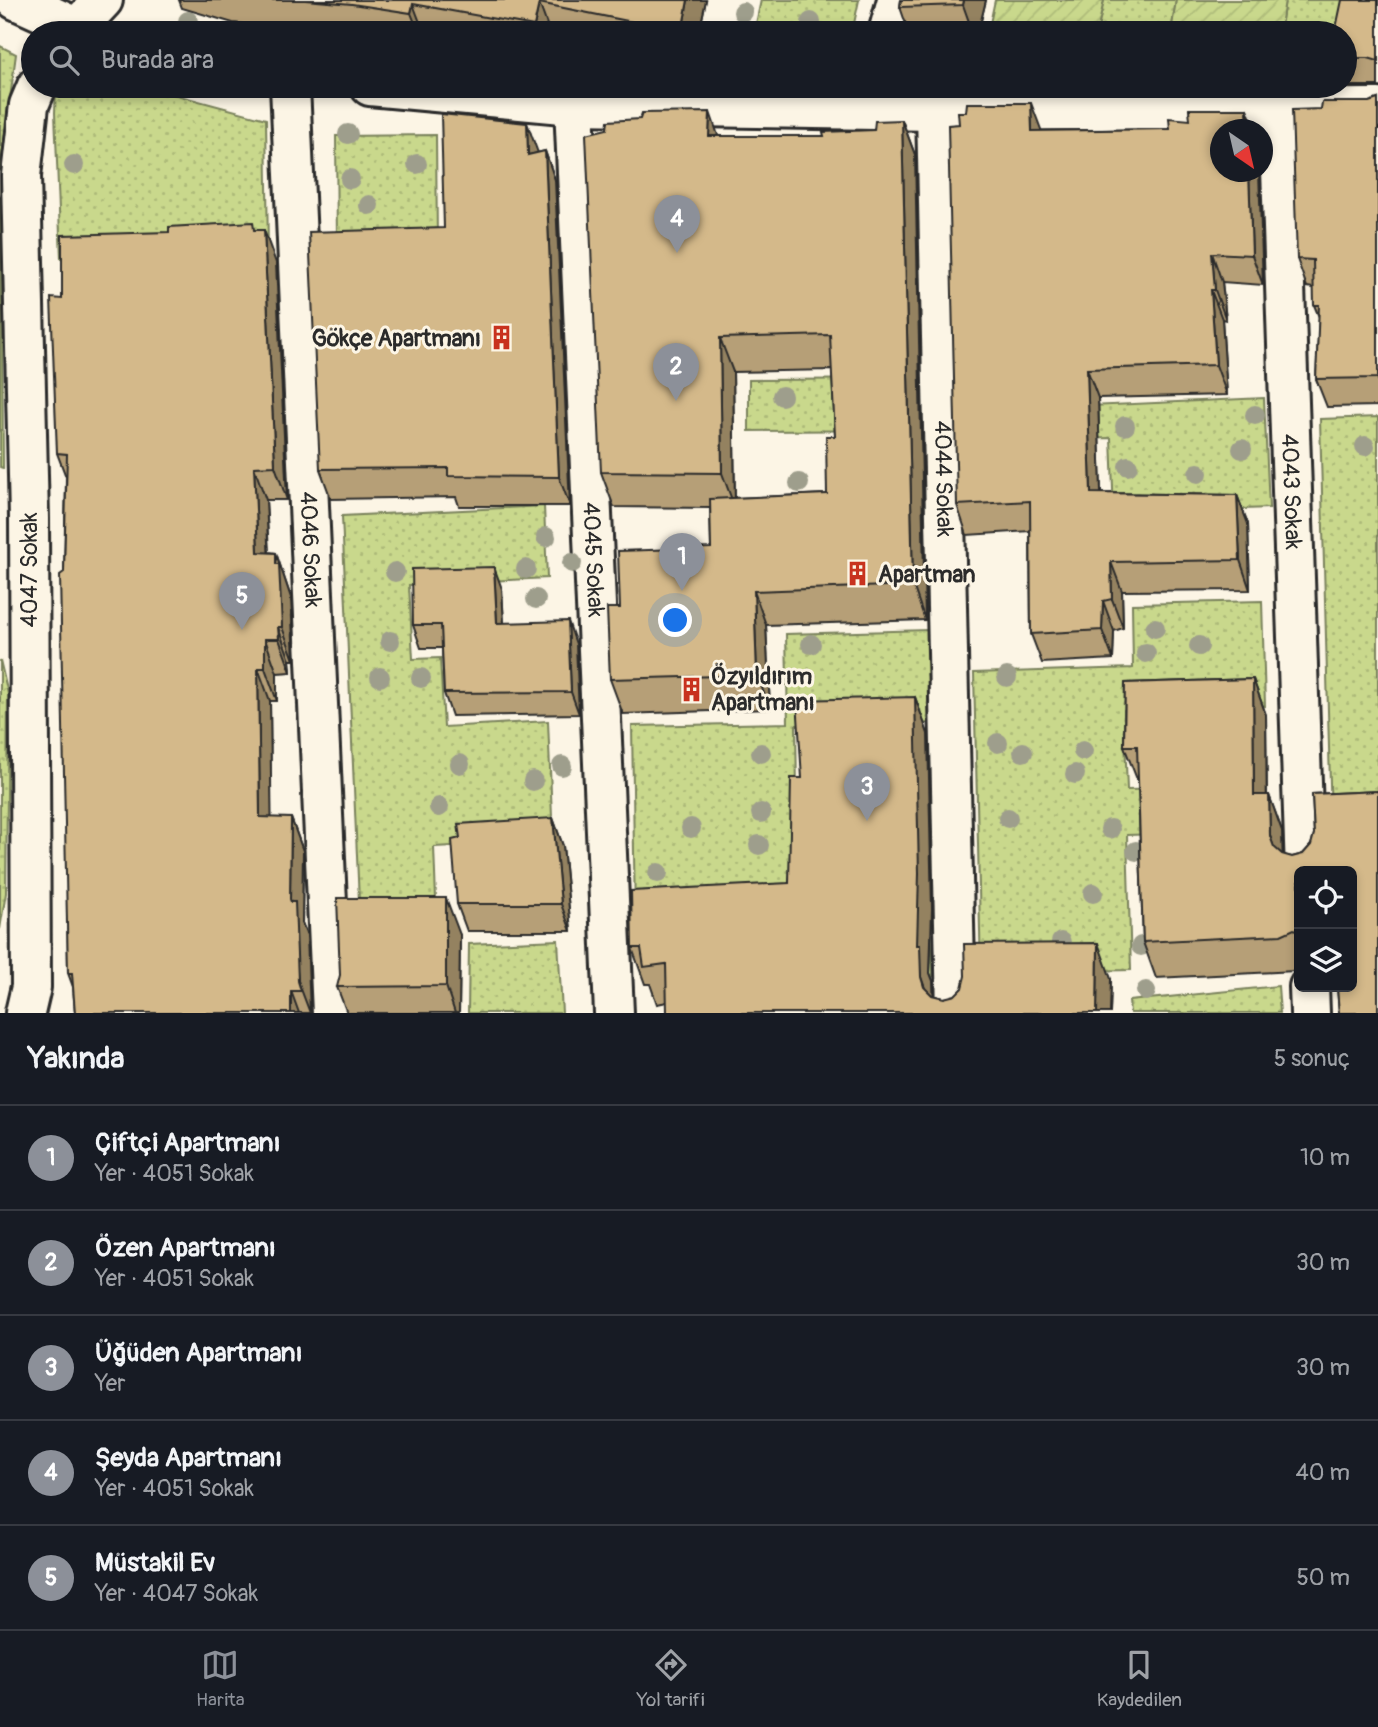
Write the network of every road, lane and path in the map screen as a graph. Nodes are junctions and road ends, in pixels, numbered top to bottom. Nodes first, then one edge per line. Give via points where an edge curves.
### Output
1 (16, 0) edge
2 (103, 0) edge
3 (897, 0) edge
4 (58, 21) edge
5 (88, 21) edge
6 (891, 21) edge
7 (32, 98) edge
8 (291, 98) edge
9 (499, 98) edge
10 (872, 98) edge
11 (574, 105) junction
12 (1378, 108) edge
13 (1279, 110) junction
14 (936, 111) junction
15 (14, 514) edge
16 (1305, 866) edge
17 (1309, 992) edge
18 (24, 1013) edge
19 (332, 1013) edge
20 (614, 1013) edge
21 (956, 1013) edge
22 (1310, 1013) edge

1 - 4 street
2 - 5 street
3 - 6 street
7 - 15 street, 4047 Sokak via 20,176
8 - 19 street, 4046 Sokak
9 - 11 street
10 - 11 street
10 - 14 street
11 - 20 street, 4045 Sokak
12 - 13 street
13 - 14 street
13 - 16 street, 4043 Sokak
14 - 21 street, 4044 Sokak
15 - 18 street, 4047 Sokak via 31,987
17 - 22 street

